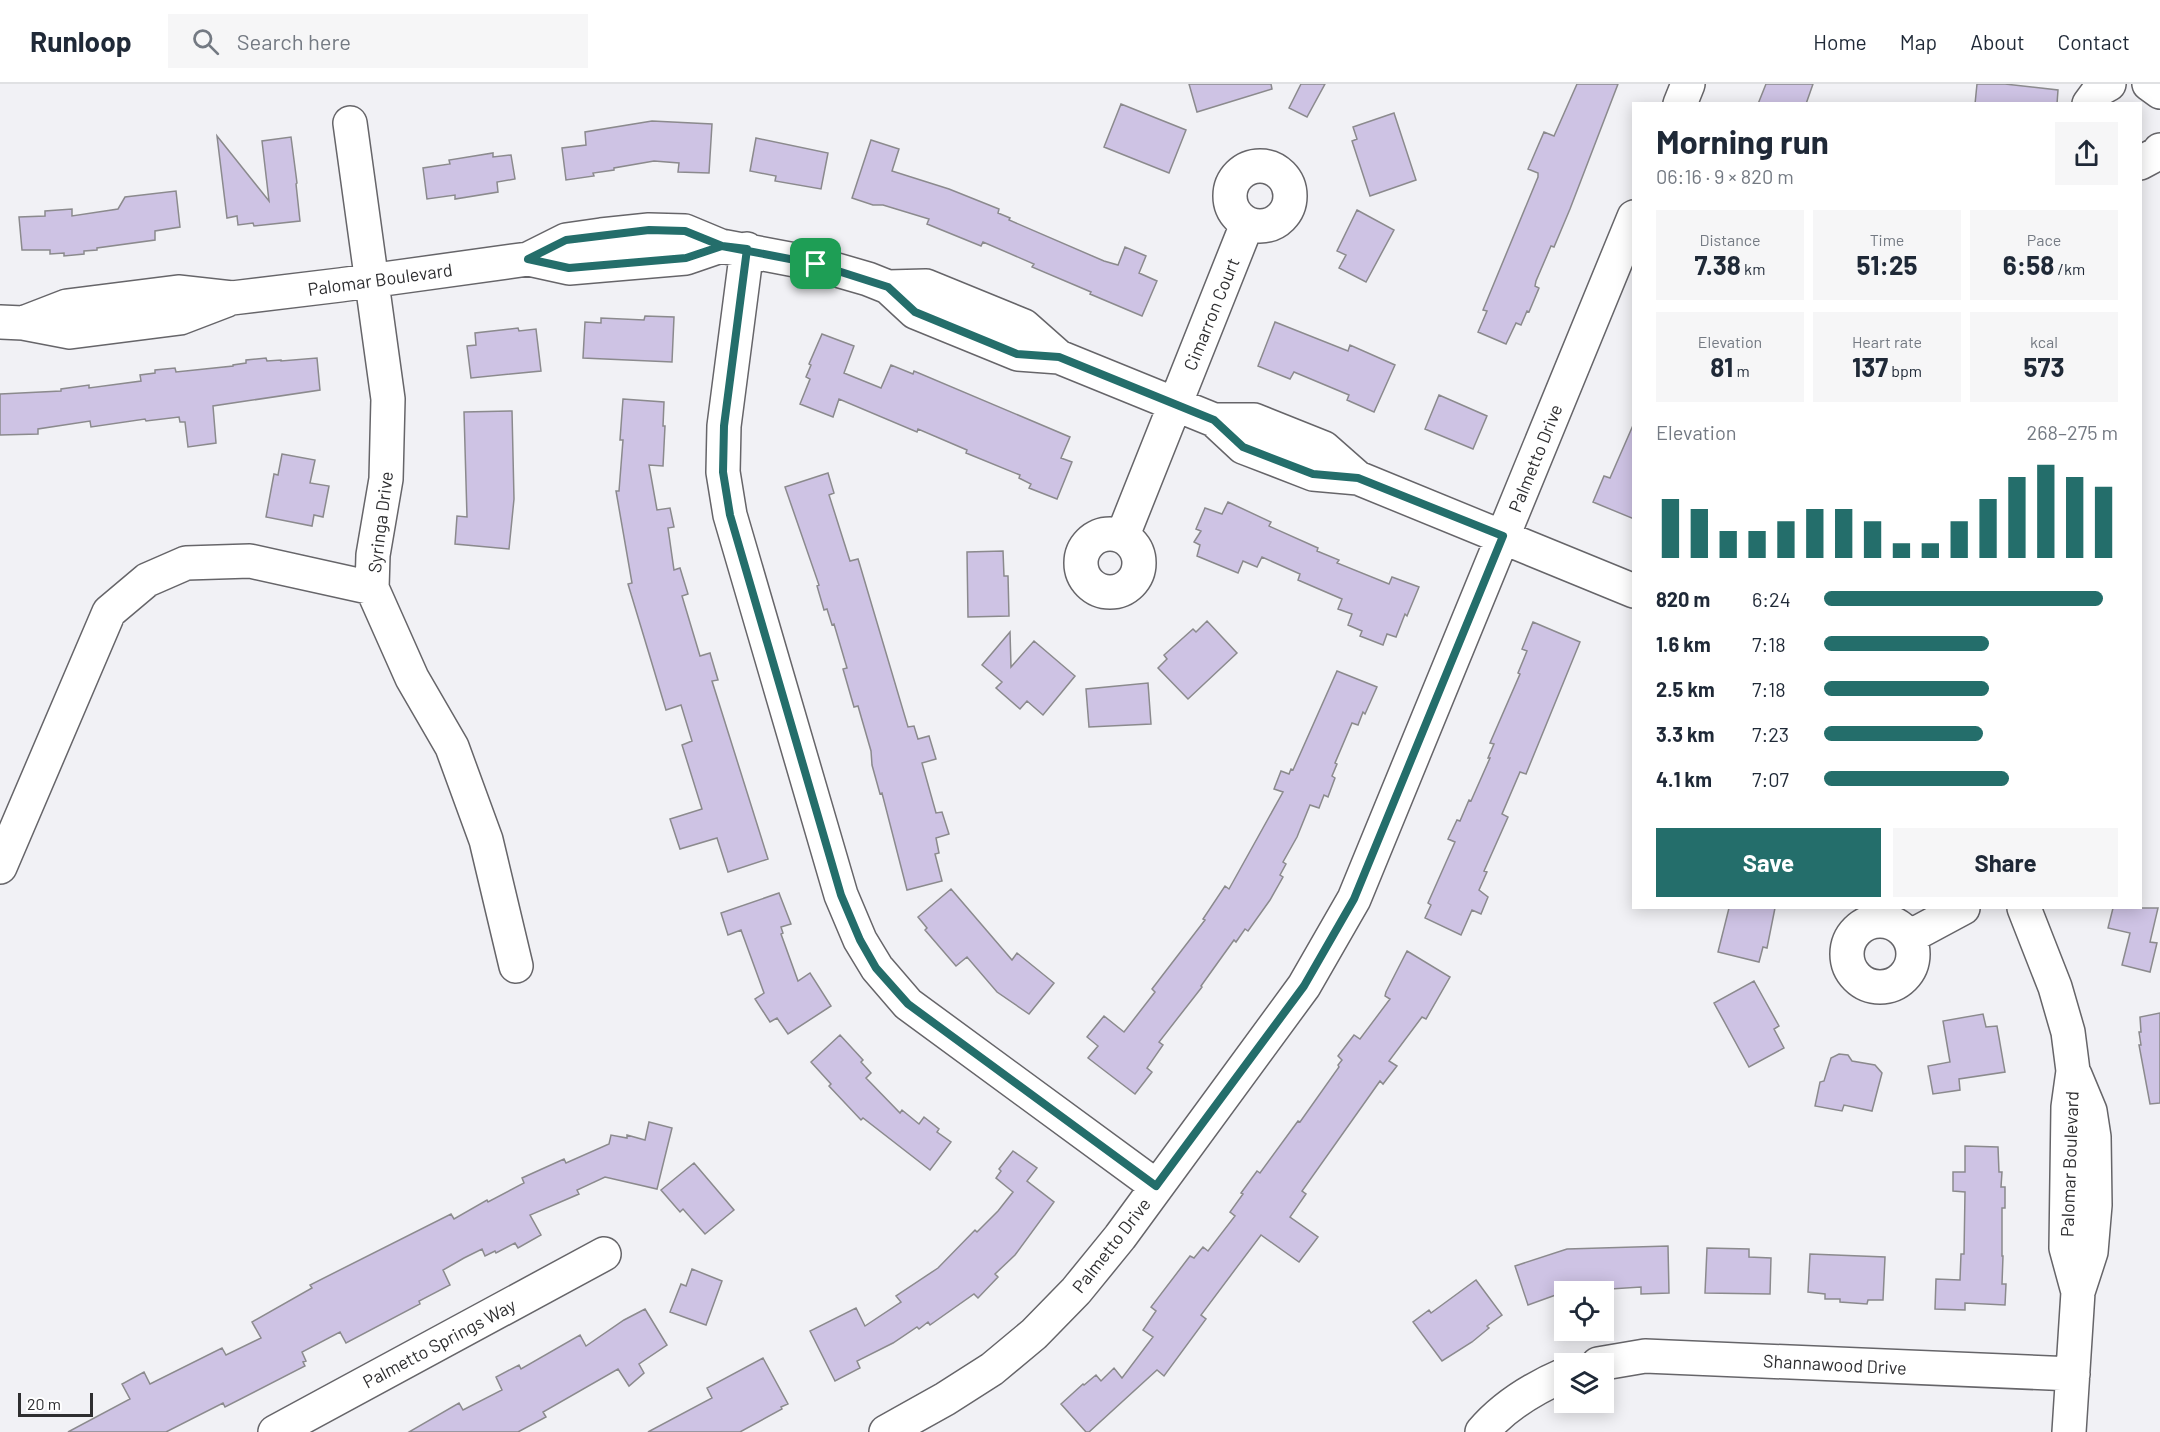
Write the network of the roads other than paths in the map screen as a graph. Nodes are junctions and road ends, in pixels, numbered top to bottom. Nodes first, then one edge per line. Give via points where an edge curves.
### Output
1 (1688, 84) edge
2 (2109, 84) edge
3 (2149, 84) edge
4 (2160, 93) edge
5 (1681, 102) edge
6 (2090, 102) edge
7 (350, 123) dead end
8 (2160, 150) edge
9 (2142, 162) edge
10 (1632, 222) edge
11 (1246, 224) dead end
12 (734, 248) junction
13 (372, 281) junction
14 (12, 323) edge
15 (1175, 404) junction
16 (1123, 536) dead end
17 (1503, 536) junction
18 (372, 588) junction
19 (1632, 590) edge
20 (0, 867) edge
21 (1961, 909) edge
22 (2024, 909) edge
23 (1909, 937) dead end
24 (516, 966) dead end
25 (1156, 1186) junction
26 (604, 1254) dead end
27 (1614, 1361) edge
28 (2073, 1374) junction
29 (1554, 1379) edge
30 (275, 1432) edge
31 (886, 1432) edge
32 (1482, 1432) edge
33 (2069, 1432) edge

1 - 5 street
2 - 6 street
3 - 4 street
7 - 13 street, Syringa Drive
8 - 9 street
10 - 17 street, Palmetto Drive
11 - 15 street, Cimarron Court
12 - 13 street, Palomar Boulevard via 686,258 569,268 528,259
12 - 15 street via 816,264 888,287 915,312 1017,354 1059,357
12 - 25 street via 723,472 730,515 838,884 860,940 876,968 908,1004
13 - 14 street, Palomar Boulevard via 232,298 180,318 70,332
13 - 18 street, Syringa Drive via 388,399 386,479 373,555
15 - 16 street, Cimarron Court
15 - 17 street via 1214,420 1243,447 1313,474 1358,478
17 - 19 street
17 - 25 street, Palmetto Drive via 1354,899 1304,986
18 - 20 street via 250,561 186,563 147,580 109,612
18 - 24 street, Syringa Drive via 412,678 452,747 486,840
21 - 23 street
22 - 28 street, Palomar Boulevard via 2055,987 2068,1032 2073,1071 2068,1107 2066,1248 2078,1292
25 - 31 street, Palmetto Drive via 1076,1291 1034,1334 992,1369
26 - 30 street, Palmetto Springs Way
27 - 28 street, Shannawood Drive via 1645,1356
28 - 33 street, Palomar Boulevard
29 - 32 street via 1514,1402

